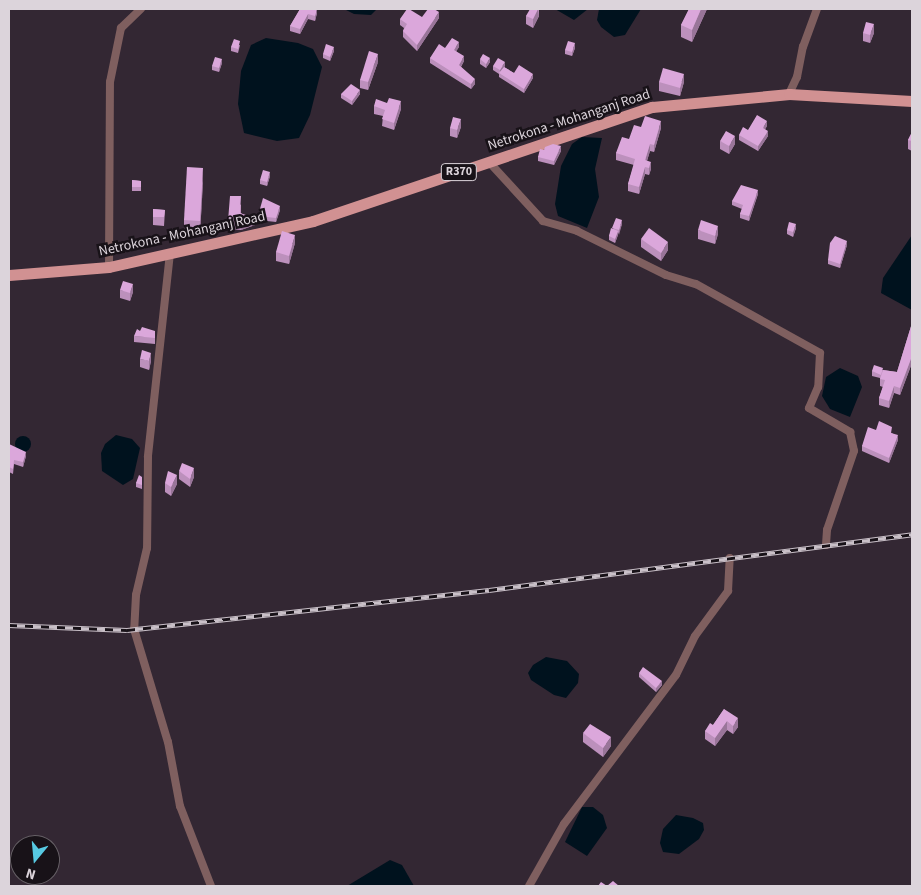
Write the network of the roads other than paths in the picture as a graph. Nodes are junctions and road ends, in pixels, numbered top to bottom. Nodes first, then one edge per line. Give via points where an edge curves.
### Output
1 (141, 9) edge
2 (816, 9) edge
3 (789, 94) junction
4 (912, 101) edge
5 (489, 162) junction
6 (170, 253) junction
7 (109, 267) junction
8 (9, 275) edge
9 (826, 545) dead end
10 (730, 558) dead end
11 (211, 886) edge
12 (530, 886) edge

1 - 7 street via 121,28 110,82
2 - 3 street via 803,48 798,77
3 - 4 main road, Netrokona - Mohanganj Road / R370
3 - 5 main road, Netrokona - Mohanganj Road / R370 via 652,107
5 - 6 main road, Netrokona - Mohanganj Road / R370 via 313,221
5 - 9 street via 543,221 577,231 666,275 696,284 820,353 818,387 809,408 850,432 854,451 827,530
6 - 7 main road, Netrokona - Mohanganj Road / R370
6 - 11 street via 148,456 147,548 136,595 134,629 168,742 180,806
7 - 8 main road, Netrokona - Mohanganj Road / R370
10 - 12 street via 728,591 695,636 676,675 564,824

